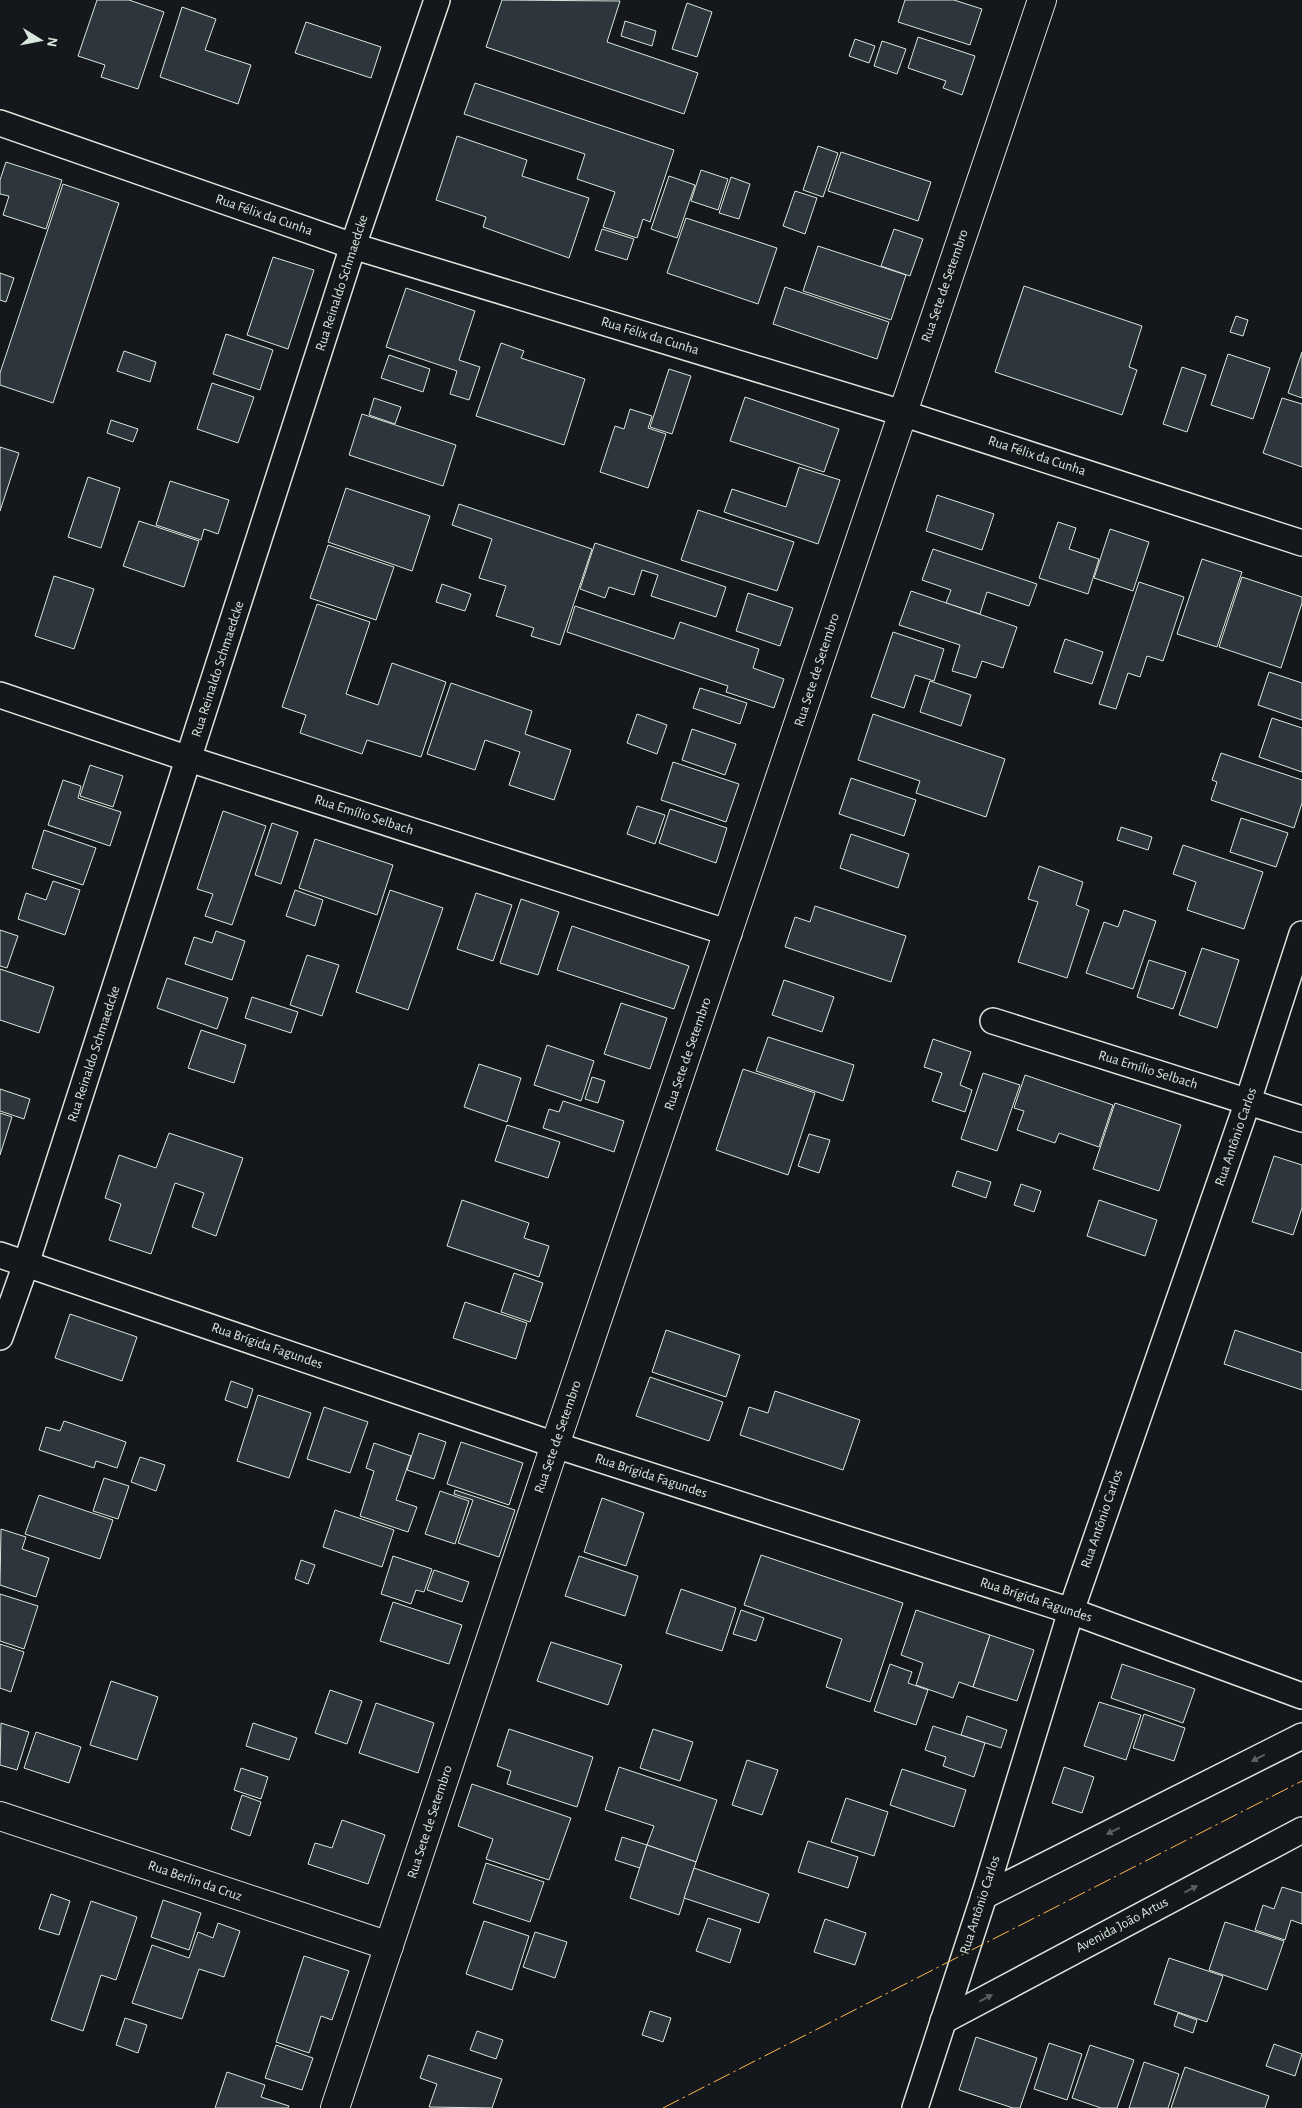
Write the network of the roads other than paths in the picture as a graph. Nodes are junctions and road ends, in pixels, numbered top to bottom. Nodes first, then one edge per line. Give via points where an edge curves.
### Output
1 (437, 0) edge
2 (1042, 0) edge
3 (0, 124) edge
4 (354, 246) junction
5 (902, 413) junction
6 (1302, 543) edge
7 (0, 695) edge
8 (189, 758) junction
9 (729, 933) junction
10 (1302, 934) edge
11 (993, 1021) dead end
12 (1248, 1101) junction
13 (1302, 1119) edge
14 (0, 1255) edge
15 (26, 1264) junction
16 (0, 1337) edge
17 (555, 1445) junction
18 (1071, 1611) junction
19 (1302, 1696) edge
20 (1302, 1736) edge
21 (0, 1816) edge
22 (1302, 1830) edge
23 (984, 1896) junction
24 (389, 1946) junction
25 (943, 2021) junction
26 (336, 2108) edge
27 (915, 2108) edge

1 - 4 street, Rua Reinaldo Schmaedcke
2 - 5 main road, Rua Sete de Setembro
3 - 4 street, Rua Félix da Cunha
4 - 5 street, Rua Félix da Cunha
4 - 8 street, Rua Reinaldo Schmaedcke
5 - 6 street, Rua Félix da Cunha
5 - 9 main road, Rua Sete de Setembro
7 - 8 street, Rua Emílio Selbach
8 - 9 street, Rua Emílio Selbach
8 - 15 street, Rua Reinaldo Schmaedcke
9 - 17 main road, Rua Sete de Setembro
10 - 12 street, Rua Antônio Carlos
11 - 12 street, Rua Emílio Selbach
12 - 13 street, Rua Emílio Selbach
12 - 18 street, Rua Antônio Carlos
14 - 15 street, Rua Brígida Fagundes
15 - 16 street, Rua Reinaldo Schmaedcke
15 - 17 street, Rua Brígida Fagundes
17 - 18 street, Rua Brígida Fagundes
17 - 24 main road, Rua Sete de Setembro
18 - 19 street, Rua Brígida Fagundes
18 - 23 street, Rua Antônio Carlos
20 -> 23 street
21 - 24 main road, Rua Berlin da Cruz
25 -> 22 street, Avenida João Artus
23 - 25 street, Rua Antônio Carlos
24 - 26 main road, Rua Sete de Setembro
25 - 27 street, Rua Antônio Carlos

